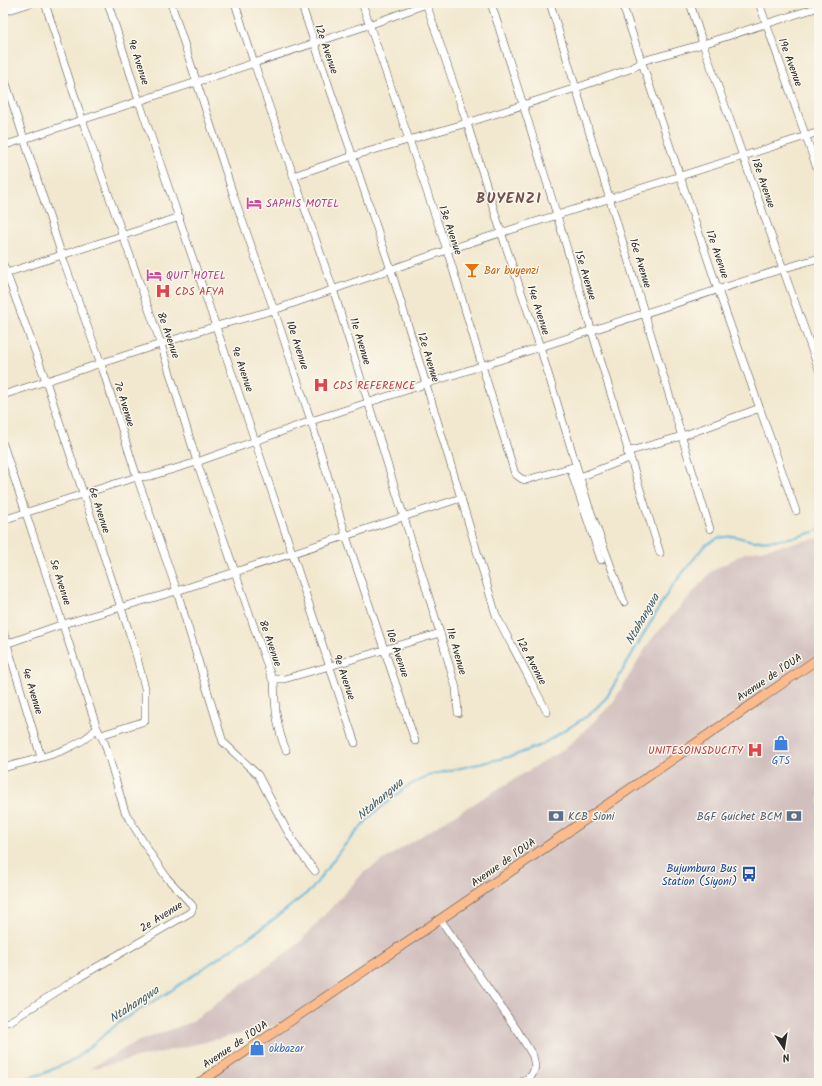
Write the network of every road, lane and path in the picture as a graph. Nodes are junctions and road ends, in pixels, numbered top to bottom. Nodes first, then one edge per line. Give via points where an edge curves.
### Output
1 (31, 3) edge
2 (45, 3) edge
3 (108, 3) edge
4 (171, 3) edge
5 (235, 3) edge
6 (300, 3) edge
7 (362, 3) edge
8 (427, 3) edge
9 (491, 3) edge
10 (550, 3) edge
11 (622, 3) edge
12 (690, 3) edge
13 (759, 3) edge
14 (819, 7) edge
15 (3, 12) edge
16 (766, 23) junction
17 (369, 25) junction
18 (313, 43) junction
19 (703, 44) junction
20 (642, 61) junction
21 (254, 63) junction
22 (3, 74) edge
23 (197, 81) junction
24 (576, 88) junction
25 (140, 101) junction
26 (523, 104) junction
27 (82, 119) junction
28 (467, 123) junction
29 (819, 132) edge
30 (806, 136) junction
31 (24, 139) junction
32 (408, 139) junction
33 (3, 146) edge
34 (353, 156) junction
35 (742, 156) junction
36 (819, 174) edge
37 (293, 176) junction
38 (680, 176) junction
39 (610, 198) junction
40 (557, 215) junction
41 (180, 217) junction
42 (501, 232) junction
43 (122, 236) junction
44 (447, 250) junction
45 (62, 256) junction
46 (819, 258) edge
47 (3, 264) edge
48 (782, 269) junction
49 (391, 270) junction
50 (4, 274) edge
51 (333, 289) junction
52 (718, 290) junction
53 (274, 310) junction
54 (645, 313) junction
55 (216, 326) junction
56 (591, 330) junction
57 (160, 344) junction
58 (540, 347) junction
59 (101, 364) junction
60 (483, 365) junction
61 (819, 370) edge
62 (46, 381) junction
63 (425, 384) junction
64 (3, 395) edge
65 (368, 403) junction
66 (760, 408) junction
67 (311, 421) junction
68 (682, 436) junction
69 (255, 441) junction
70 (3, 444) edge
71 (628, 455) junction
72 (197, 462) junction
73 (573, 467) junction
74 (137, 477) junction
75 (580, 477) junction
76 (83, 493) junction
77 (461, 498) junction
78 (796, 511) dead end
79 (26, 513) junction
80 (403, 516) junction
81 (3, 520) edge
82 (710, 529) dead end
83 (346, 536) junction
84 (292, 553) junction
85 (660, 553) dead end
86 (601, 560) dead end
87 (234, 572) junction
88 (177, 590) junction
89 (624, 602) dead end
90 (121, 608) junction
91 (63, 624) junction
92 (3, 631) edge
93 (440, 633) junction
94 (5, 645) edge
95 (385, 650) junction
96 (819, 658) edge
97 (330, 666) junction
98 (272, 677) junction
99 (547, 712) dead end
100 (458, 713) dead end
101 (97, 728) junction
102 (101, 735) junction
103 (415, 741) dead end
104 (355, 743) dead end
105 (286, 750) dead end
106 (41, 757) junction
107 (3, 768) edge
108 (315, 871) dead end
109 (440, 919) junction
110 (3, 1022) edge
111 (199, 1083) edge
112 (520, 1083) edge

1 - 15 street
2 - 27 street, 8e Avenue
3 - 25 street, 9e Avenue
4 - 23 street, 10e Avenue
5 - 21 street, 11e Avenue
6 - 18 street, 12e Avenue
7 - 17 street, 13e Avenue
8 - 17 street
8 - 28 street, 14e Avenue
9 - 26 street, 15e Avenue
10 - 24 street, 16e Avenue
11 - 20 street, 17e Avenue
12 - 19 street, 18e Avenue
13 - 16 street, 19e Avenue
14 - 16 street
16 - 19 street
16 - 30 street, 19e Avenue
17 - 18 street
17 - 32 street, 13e Avenue
18 - 21 street
18 - 34 street, 12e Avenue
19 - 20 street
19 - 35 street, 18e Avenue
20 - 24 street via 627,70
20 - 38 street, 17e Avenue
21 - 23 street
21 - 37 street, 11e Avenue
22 - 31 street, 7e Avenue
23 - 25 street
23 - 53 street, 10e Avenue
24 - 26 street
24 - 39 street, 16e Avenue
25 - 27 street
25 - 41 street, 9e Avenue
26 - 28 street
26 - 40 street, 15e Avenue
27 - 31 street
27 - 43 street, 8e Avenue
28 - 32 street
28 - 42 street, 14e Avenue
29 - 30 street
30 - 35 street
30 - 36 street, 19e Avenue
31 - 33 street
31 - 45 street, 7e Avenue
32 - 34 street
32 - 44 street, 13e Avenue
34 - 37 street
34 - 49 street, 12e Avenue
35 - 38 street
35 - 48 street, 18e Avenue
37 - 51 street, 11e Avenue
38 - 39 street
38 - 52 street, 17e Avenue
39 - 40 street
39 - 54 street, 16e Avenue
40 - 42 street
40 - 56 street, 15e Avenue
41 - 43 street
41 - 55 street, 9e Avenue
42 - 44 street
42 - 58 street, 14e Avenue
43 - 45 street
43 - 57 street, 8e Avenue
44 - 49 street
44 - 60 street, 13e Avenue
45 - 50 street
45 - 59 street, 7e Avenue
46 - 48 street
47 - 50 street, 6e Avenue
48 - 52 street
48 - 61 street, 18e Avenue
49 - 51 street
49 - 63 street, 12e Avenue
50 - 62 street, 6e Avenue
51 - 53 street
51 - 65 street, 11e Avenue
52 - 54 street
52 - 66 street, 17e Avenue
53 - 55 street
53 - 67 street, 10e Avenue
54 - 56 street
54 - 68 street, 16e Avenue
55 - 57 street
55 - 69 street, 9e Avenue
56 - 58 street
56 - 71 street, 15e Avenue
57 - 59 street
57 - 72 street, 8e Avenue
58 - 60 street
58 - 73 street, 14e Avenue
59 - 62 street
59 - 74 street, 7e Avenue
60 - 63 street
60 - 73 street, 13e Avenue via 515,474 526,480
62 - 64 street
62 - 76 street, 6e Avenue
63 - 65 street
63 - 77 street, 12e Avenue
65 - 67 street
65 - 80 street, 11e Avenue
66 - 68 street
66 - 78 street, 17e Avenue
67 - 69 street
67 - 83 street, 10e Avenue
68 - 71 street
68 - 82 street, 16e Avenue
69 - 72 street
69 - 84 street, 9e Avenue
70 - 79 street, 5e Avenue
71 - 75 street
71 - 85 street, 15e Avenue
72 - 74 street via 151,476
72 - 87 street, 8e Avenue
73 - 75 street, 14e Avenue
73 - 86 street
74 - 76 street
74 - 88 street, 7e Avenue
75 - 89 street, 14e Avenue
76 - 79 street
76 - 90 street, 6e Avenue
77 - 80 street
77 - 99 street, 12e Avenue via 496,615
79 - 81 street
79 - 91 street, 5e Avenue
80 - 83 street
80 - 93 street, 11e Avenue
83 - 84 street
83 - 95 street, 10e Avenue
84 - 87 street
84 - 97 street, 9e Avenue
87 - 88 street
87 - 98 street, 8e Avenue
88 - 90 street
88 - 108 street, 7e Avenue via 223,742 258,775 299,851
90 - 91 street
90 - 102 street, 6e Avenue via 145,688 146,719 144,723
91 - 94 street
91 - 101 street, 5e Avenue
92 - 94 street, 4e Avenue
93 - 95 street
93 - 100 street, 11e Avenue via 456,688
94 - 106 street, 4e Avenue
95 - 97 street
95 - 103 street, 10e Avenue
96 - 109 main road, Avenue de l'OUA
97 - 98 street
97 - 104 street, 9e Avenue
98 - 105 street, 8e Avenue via 276,717
101 - 102 street, 2e Avenue
101 - 106 street via 72,746
102 - 110 street, 2e Avenue via 125,812 167,878 193,907 191,912 9,1022
106 - 107 street
109 - 111 main road, Avenue de l'OUA
109 - 112 street via 518,1030 533,1056 535,1067 532,1075

